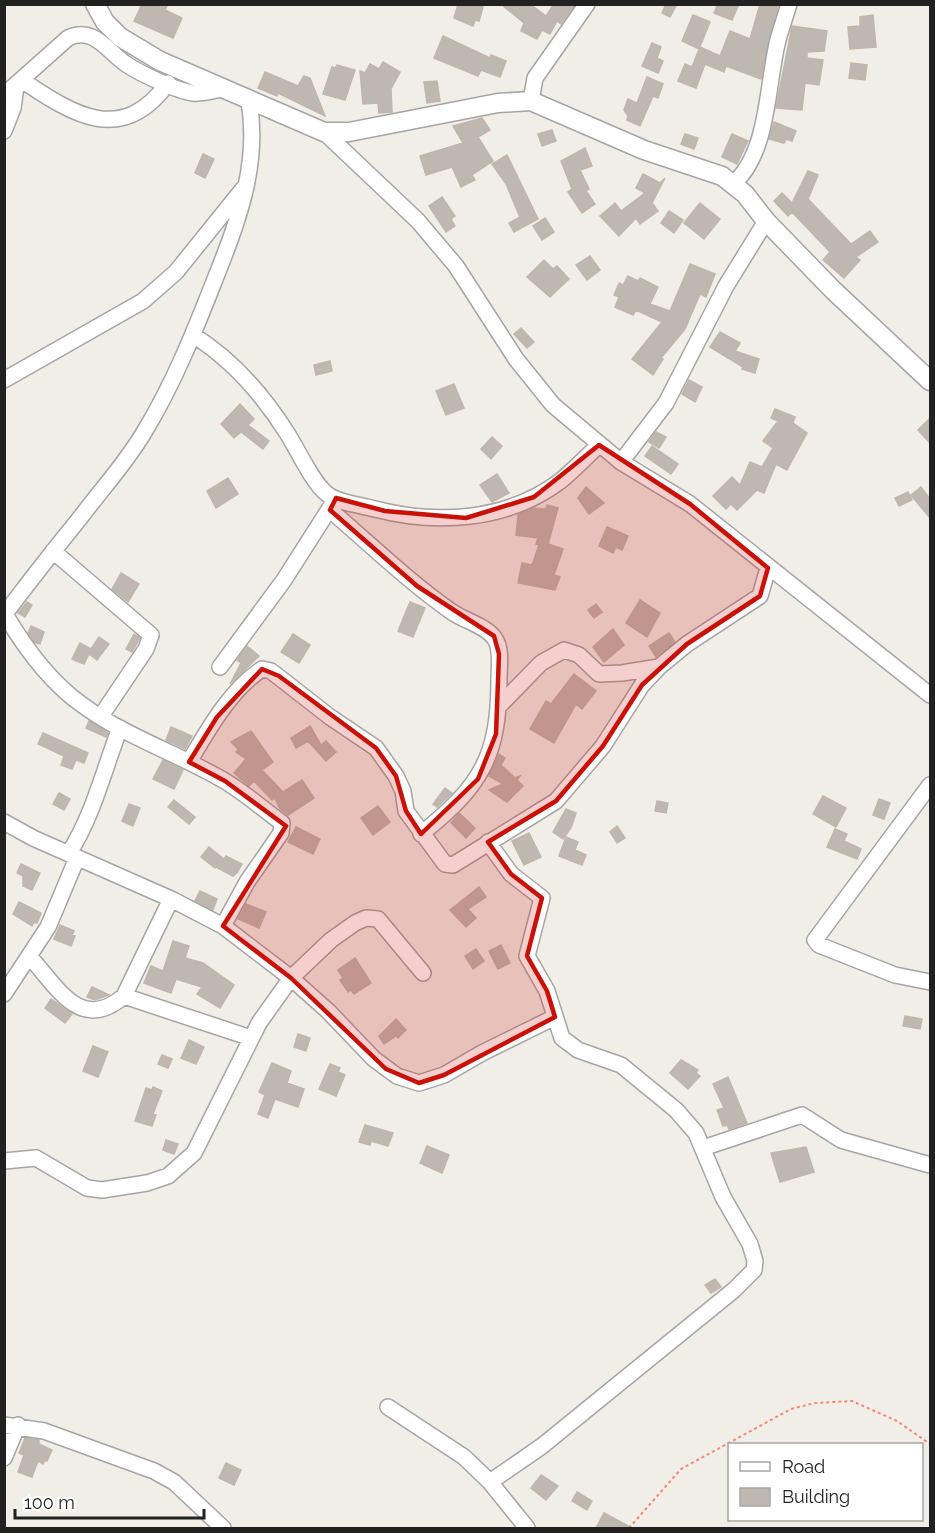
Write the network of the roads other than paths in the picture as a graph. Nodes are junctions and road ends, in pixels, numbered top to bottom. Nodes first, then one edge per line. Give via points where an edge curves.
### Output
1 (95, 4) edge
2 (587, 4) edge
3 (789, 4) edge
4 (168, 83) junction
5 (14, 87) edge
6 (220, 88) junction
7 (249, 101) junction
8 (531, 101) junction
9 (4, 131) edge
10 (324, 132) junction
11 (248, 182) junction
12 (734, 183) junction
13 (766, 221) junction
14 (193, 335) junction
15 (4, 380) edge
16 (930, 381) edge
17 (599, 445) junction
18 (621, 462) junction
19 (333, 504) junction
20 (53, 551) junction
21 (768, 568) junction
22 (5, 615) edge
23 (220, 667) dead end
24 (659, 667) junction
25 (930, 695) edge
26 (499, 706) junction
27 (100, 716) junction
28 (120, 728) junction
29 (189, 762) junction
30 (930, 785) edge
31 (4, 822) edge
32 (421, 834) junction
33 (488, 842) junction
34 (73, 855) junction
35 (171, 899) junction
36 (224, 926) junction
37 (30, 957) junction
38 (423, 973) dead end
39 (291, 978) junction
40 (930, 982) edge
41 (4, 994) edge
42 (124, 996) junction
43 (555, 1017) junction
44 (251, 1038) junction
45 (704, 1148) junction
46 (4, 1161) edge
47 (930, 1165) edge
48 (388, 1407) dead end
49 (11, 1425) edge
50 (4, 1458) edge
51 (490, 1482) junction
52 (223, 1528) edge
53 (526, 1528) edge

1 - 6 street via 105,22 130,44
2 - 8 street via 535,78
3 - 12 street via 752,161
4 - 5 street via 145,106 105,122
4 - 5 street via 126,64 103,42 85,33 68,38
4 - 6 street via 193,93
5 - 9 street via 13,108
6 - 7 street
7 - 10 street
7 - 11 street via 254,129
8 - 10 street via 498,103 349,132
8 - 12 street
10 - 17 street via 418,221 456,266 546,398
11 - 14 street via 232,236
11 - 15 street via 176,272 143,301
12 - 13 street
13 - 16 street
13 - 18 street via 726,286 666,403
14 - 19 street via 217,350 261,398
14 - 20 street via 173,381 142,435
17 - 18 street
17 - 19 street via 559,482 534,497 466,518
18 - 21 street via 690,504
19 - 23 street via 252,627
19 - 26 street via 417,586 454,614 494,636 499,654
20 - 22 street
20 - 27 street via 151,635 146,649
21 - 24 street via 762,592 754,602 687,644
21 - 25 street
22 - 27 street via 44,670
24 - 26 street via 599,674 579,655 564,650 541,663
24 - 33 street via 565,793
26 - 32 street via 493,746 478,779
27 - 28 street
28 - 29 street
28 - 34 street
29 - 32 street via 217,717 246,683 265,669 376,748 396,776 406,811
29 - 36 street via 225,781 283,826
30 - 40 street via 815,939 819,945 895,975
31 - 34 street
32 - 33 street via 445,864 452,865
33 - 43 street via 511,874 543,898 527,956 547,991
34 - 35 street
34 - 37 street via 48,927
35 - 36 street
35 - 42 street
36 - 39 street
37 - 41 street
37 - 42 street via 83,1011 98,1011
38 - 39 street via 381,921 366,918 331,940
39 - 43 street via 386,1069 419,1083 444,1076
39 - 44 street
42 - 44 street
43 - 45 street via 562,1038 569,1045 628,1070 686,1119
44 - 46 street via 194,1153 168,1176 102,1190 87,1188 36,1158
45 - 47 street via 802,1115 841,1140
45 - 51 street via 723,1197 750,1244 754,1270 735,1290 542,1446
48 - 51 street via 464,1457
49 - 50 street
49 - 52 street via 67,1438 154,1471 174,1482
51 - 53 street

